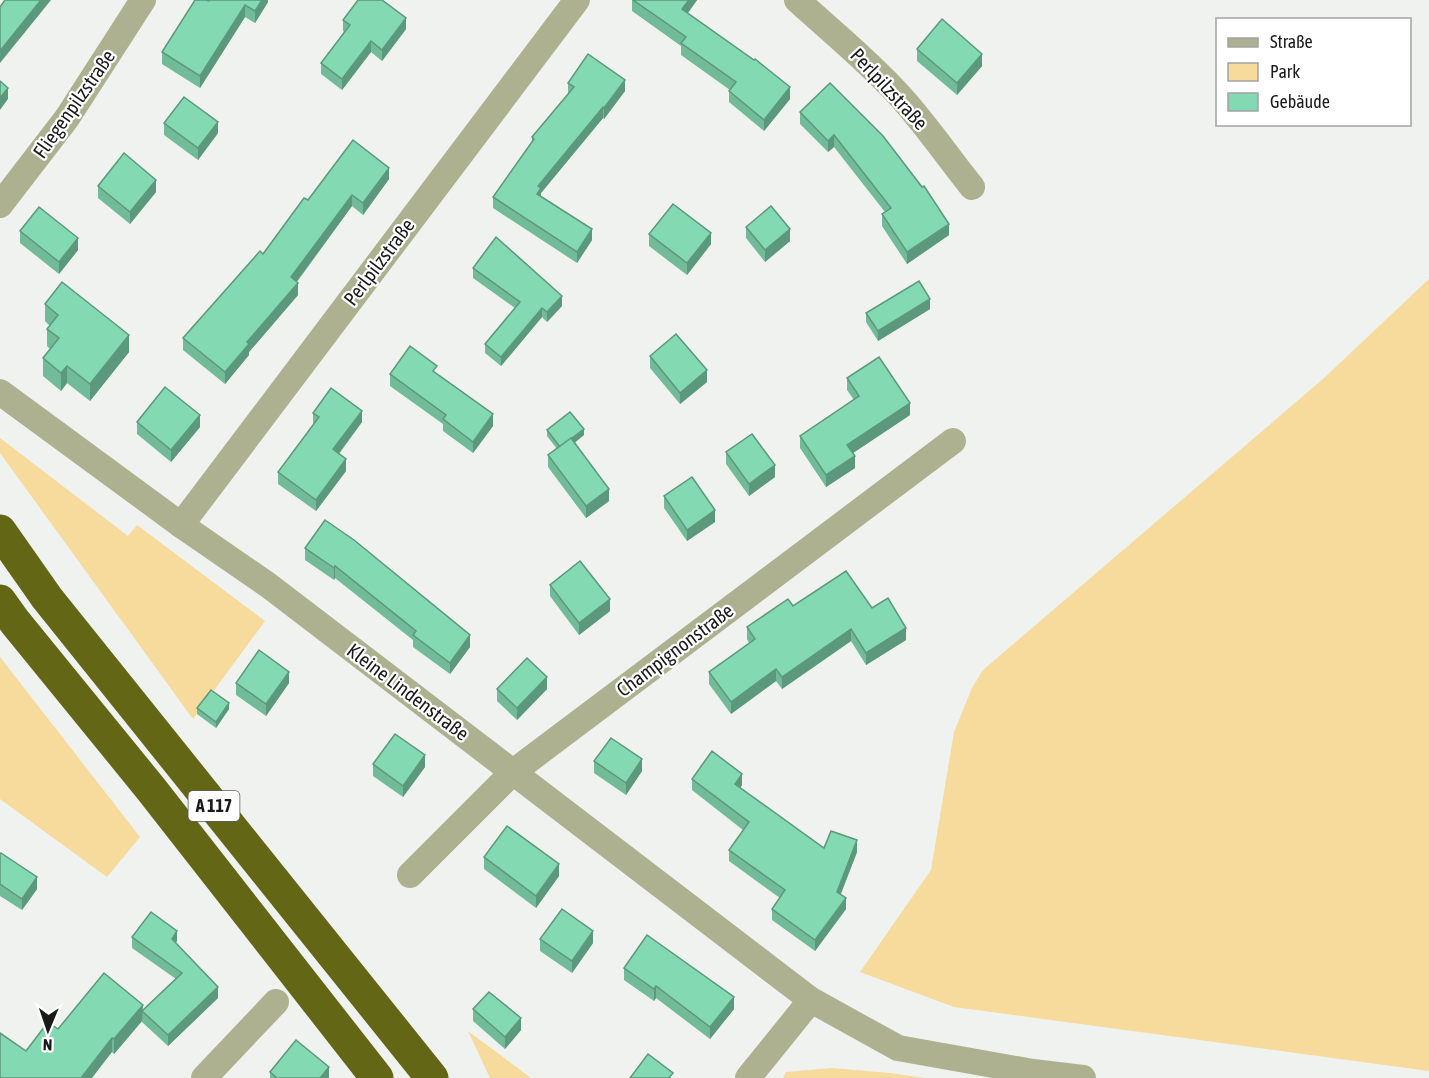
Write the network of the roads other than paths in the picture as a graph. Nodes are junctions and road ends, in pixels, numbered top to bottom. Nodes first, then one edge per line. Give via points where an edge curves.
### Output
1 (143, 0) edge
2 (577, 0) edge
3 (797, 0) edge
4 (972, 187) dead end
5 (0, 205) edge
6 (0, 392) edge
7 (953, 441) dead end
8 (181, 525) junction
9 (0, 531) edge
10 (0, 601) edge
11 (513, 772) junction
12 (410, 875) dead end
13 (811, 1000) junction
14 (276, 1002) dead end
15 (204, 1078) edge
16 (377, 1078) edge
17 (432, 1078) edge
18 (748, 1078) edge
19 (1083, 1078) edge

1 - 5 street, Fliegenpilzstraße via 67,118
2 - 8 street, Perlpilzstraße
3 - 4 street, Perlpilzstraße via 897,93
6 - 8 street, Kleine Lindenstraße
7 - 11 street, Champignonstraße
8 - 11 street, Kleine Lindenstraße via 268,585
9 - 17 highway, A 117 via 47,598
10 - 16 highway, A 117
11 - 12 street, Champignonstraße
11 - 13 street, Kleine Lindenstraße
13 - 18 street
13 - 19 street, Kleine Lindenstraße via 898,1048
14 - 15 street

